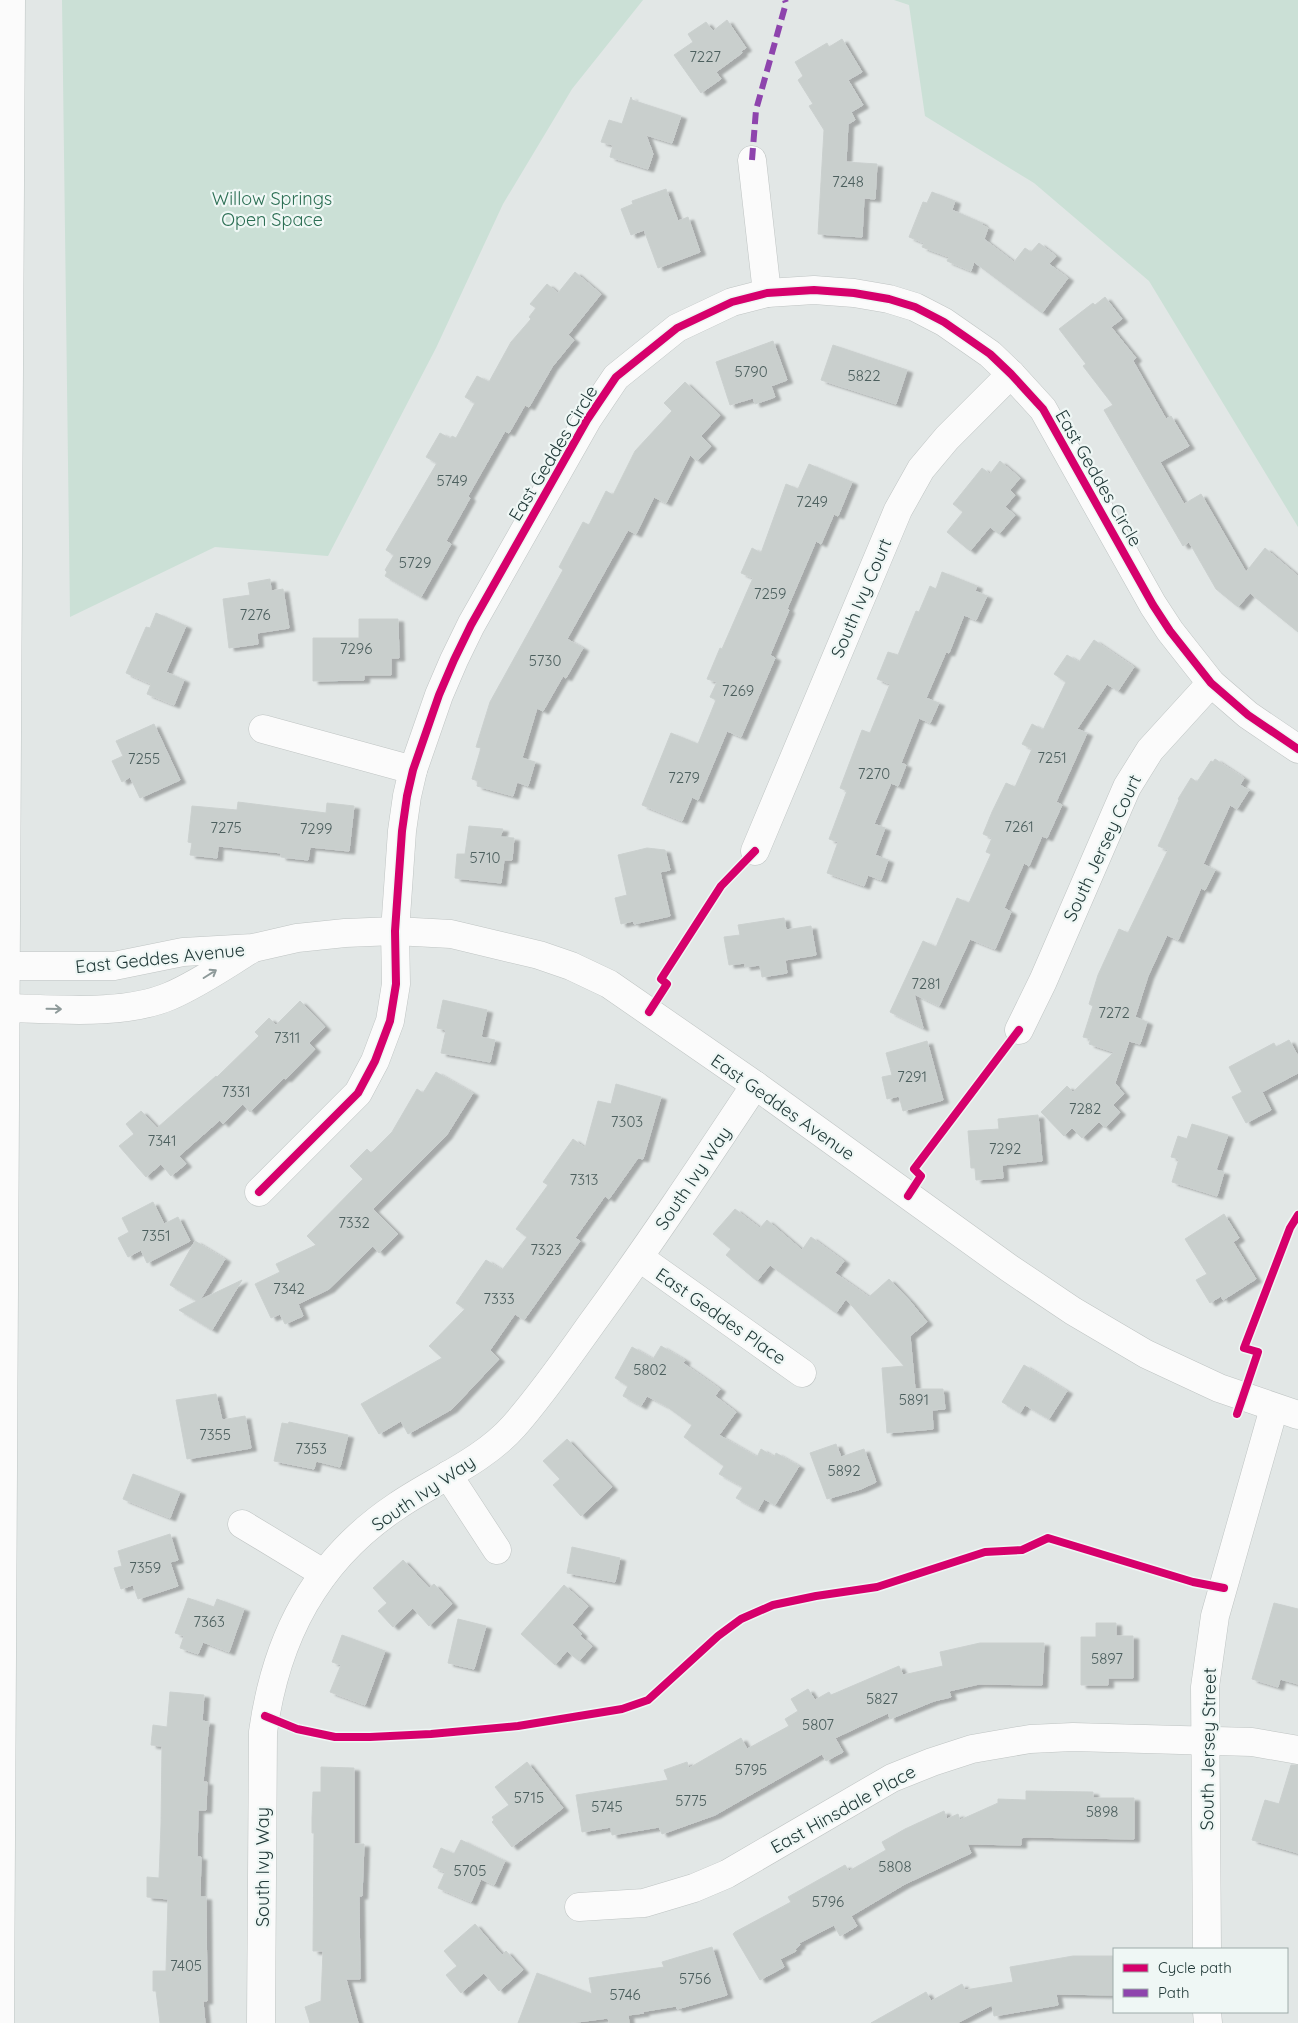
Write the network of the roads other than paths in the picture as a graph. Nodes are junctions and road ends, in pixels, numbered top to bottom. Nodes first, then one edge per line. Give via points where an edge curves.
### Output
1 (11, 0) edge
2 (752, 160) dead end
3 (5, 252) edge
4 (5, 290) edge
5 (767, 293) junction
6 (1011, 374) junction
7 (1211, 683) junction
8 (262, 729) dead end
9 (1298, 749) edge
10 (413, 770) junction
11 (756, 851) dead end
12 (395, 931) junction
13 (253, 948) junction
14 (6, 966) junction
15 (6, 1008) junction
16 (1019, 1030) dead end
17 (755, 1085) junction
18 (260, 1192) dead end
19 (640, 1258) junction
20 (802, 1373) dead end
21 (1286, 1412) edge
22 (448, 1475) junction
23 (242, 1524) dead end
24 (497, 1550) dead end
25 (323, 1573) junction
26 (1205, 1740) junction
27 (1298, 1750) edge
28 (579, 1907) dead end
29 (1207, 1948) edge
30 (0, 2023) edge
31 (261, 2023) edge

1 - 3 street
2 - 5 street
3 - 4 street
4 - 14 street
5 - 6 street, East Geddes Circle via 814,290 854,293 915,307 967,337
5 - 10 street, East Geddes Circle via 732,302 677,328 616,377 587,420 471,625 439,695
6 - 7 street, East Geddes Circle via 1043,409 1153,605
6 - 11 street, South Ivy Court via 921,469 898,510
7 - 9 street, East Geddes Circle via 1248,715
7 - 16 street, South Jersey Court via 1150,750 1127,787
8 - 10 street
10 - 12 street, East Geddes Circle via 402,830
12 - 13 street, East Geddes Avenue via 307,937
12 - 17 street, East Geddes Avenue via 451,934 571,966 609,984
12 - 18 street, East Geddes Circle via 396,984 390,1021 375,1062 358,1093
13 - 14 street, East Geddes Avenue via 183,952 114,966
15 -> 13 street, East Geddes Avenue via 90,1009 145,1003 169,997 192,986
14 - 15 street
15 - 30 street
17 - 19 street, South Ivy Way
17 - 21 street, East Geddes Avenue via 1074,1311 1146,1354 1219,1388
19 - 20 street, East Geddes Place
19 - 22 street, South Ivy Way via 541,1394 512,1428 477,1457
21 - 26 street, South Jersey Street via 1215,1616 1205,1687
22 - 24 street
22 - 25 street, South Ivy Way via 396,1506 352,1541
23 - 25 street
25 - 31 street, South Ivy Way via 280,1658 268,1694 262,1732
26 - 27 street, East Hinsdale Place via 1252,1742
26 - 28 street, East Hinsdale Place via 1073,1737 1030,1739 972,1749 892,1778 727,1874 694,1888 644,1903
26 - 29 street, South Jersey Street

